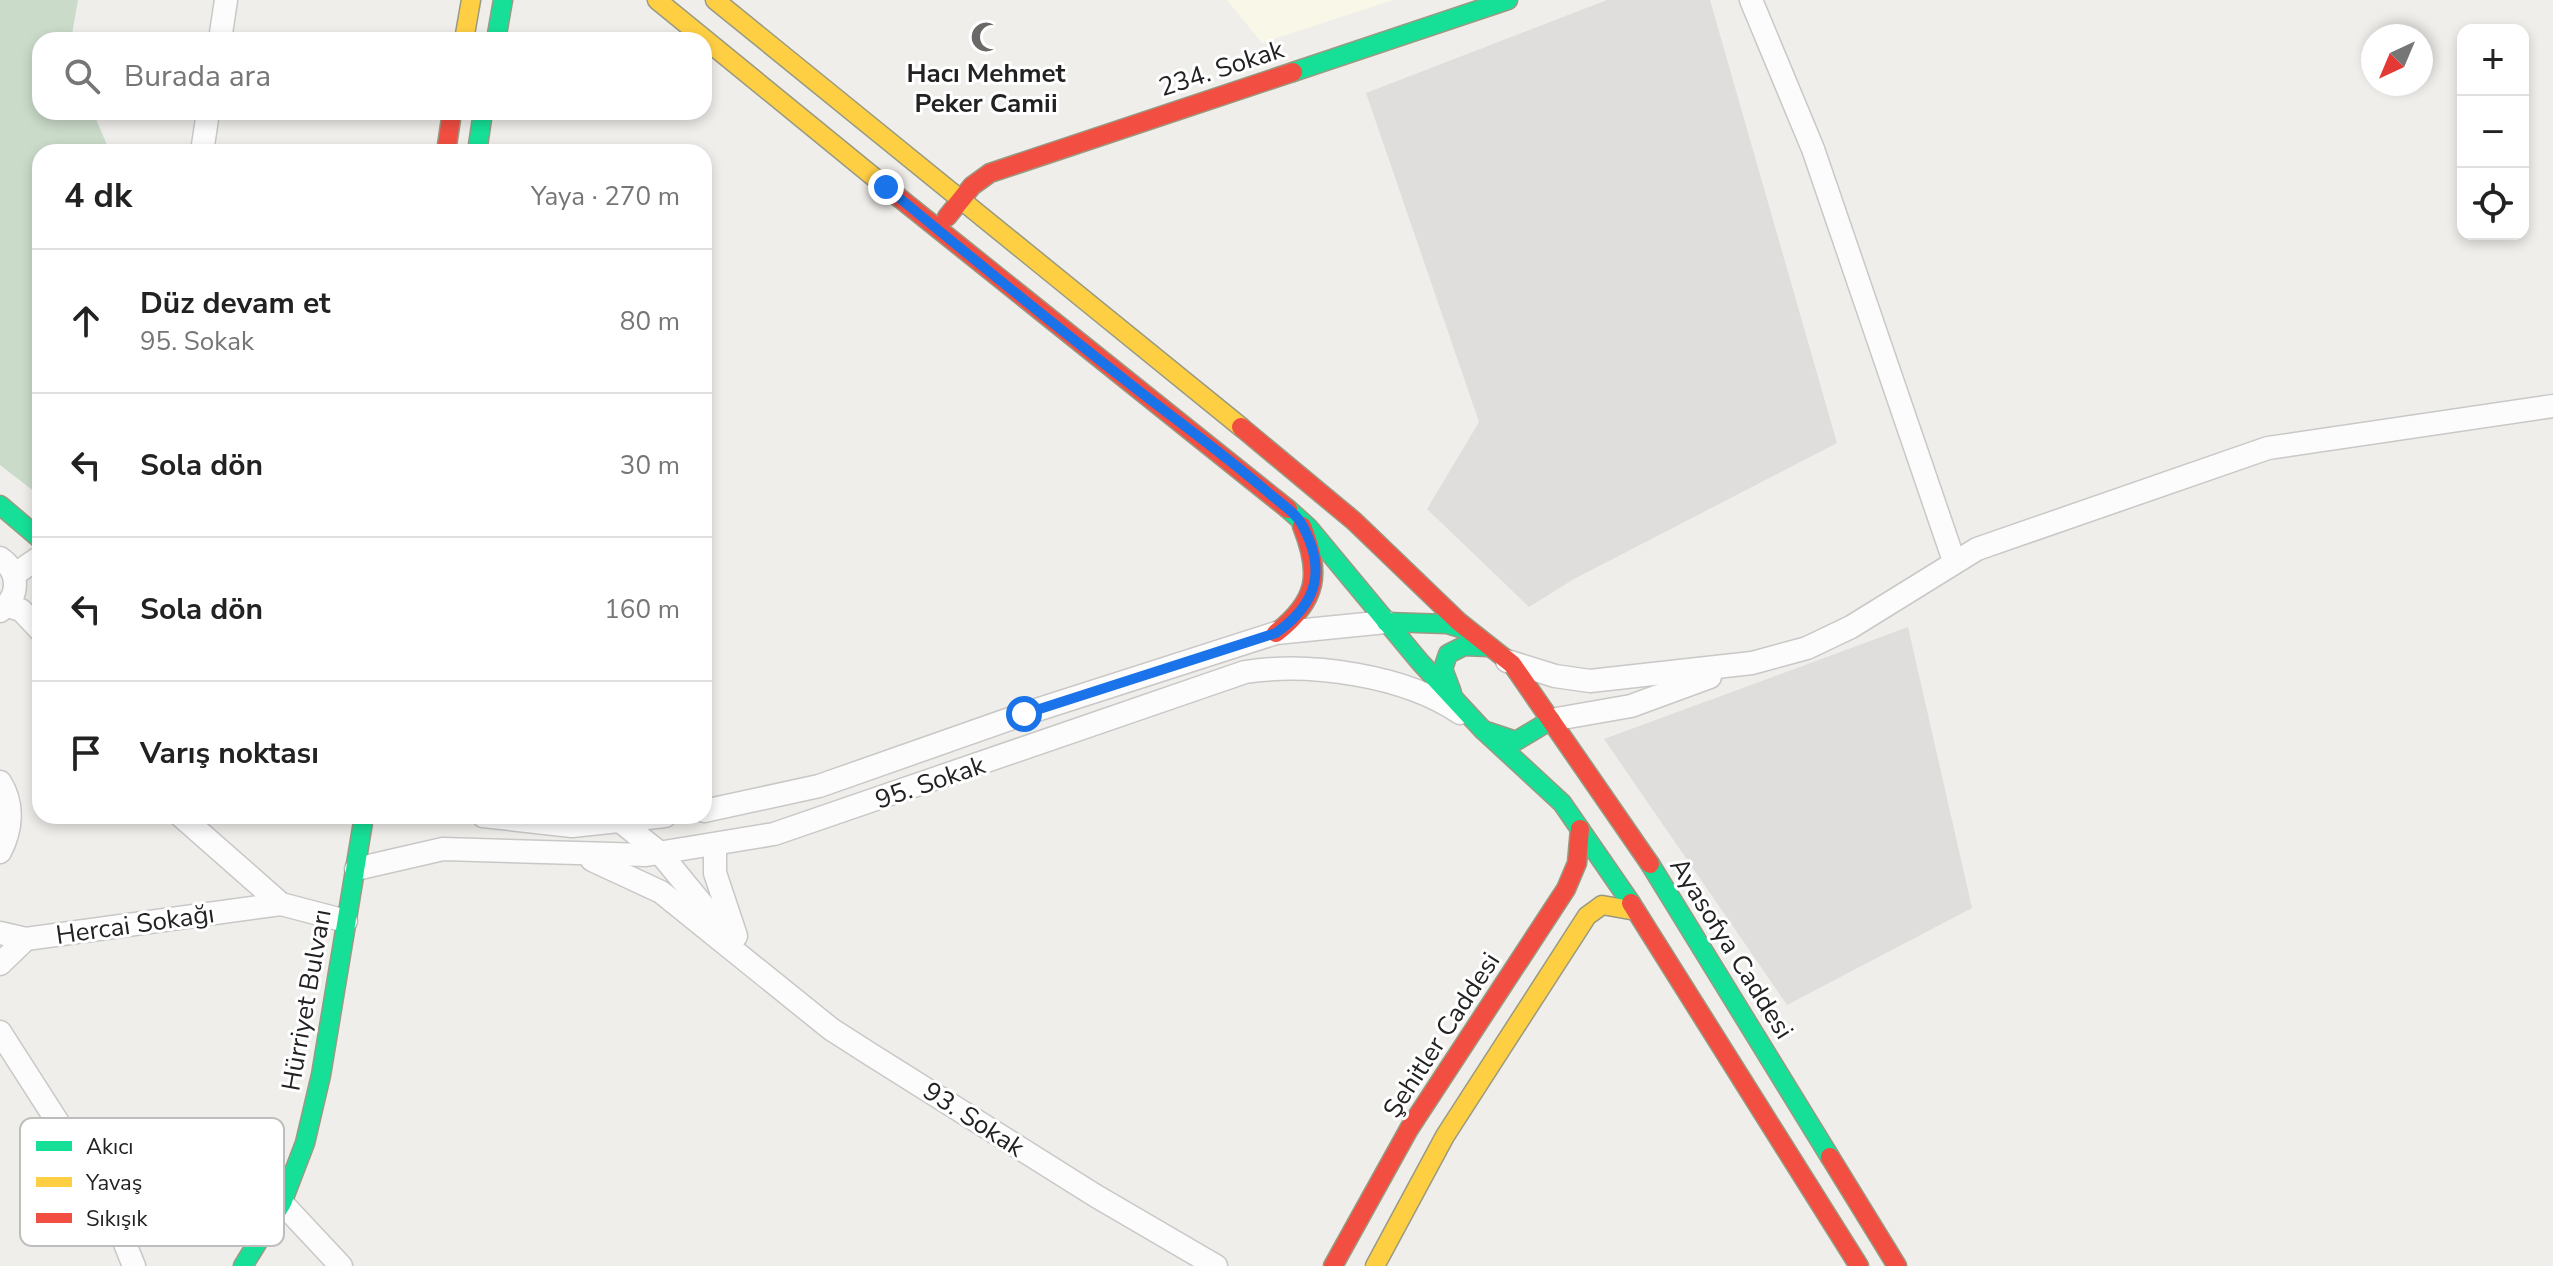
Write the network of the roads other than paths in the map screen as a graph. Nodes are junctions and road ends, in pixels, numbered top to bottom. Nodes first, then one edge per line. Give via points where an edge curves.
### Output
1 (226, 0) edge
2 (471, 0) edge
3 (503, 0) edge
4 (657, 0) edge
5 (715, 0) edge
6 (1508, 0) edge
7 (1751, 0) edge
8 (221, 32) edge
9 (465, 32) edge
10 (497, 32) edge
11 (696, 32) edge
12 (712, 45) edge
13 (207, 120) edge
14 (451, 120) edge
15 (482, 120) edge
16 (203, 144) edge
17 (447, 144) edge
18 (478, 144) edge
19 (959, 200) junction
20 (937, 229) junction
21 (2553, 406) edge
22 (0, 505) edge
23 (1300, 520) junction
24 (32, 532) edge
25 (32, 559) edge
26 (1954, 561) junction
27 (7, 566) edge
28 (4, 608) edge
29 (32, 622) edge
30 (1386, 622) junction
31 (1470, 631) junction
32 (1276, 633) junction
33 (1503, 657) junction
34 (1737, 666) junction
35 (1458, 702) junction
36 (1551, 720) junction
37 (1483, 730) junction
38 (853, 774) junction
39 (0, 782) edge
40 (862, 806) junction
41 (712, 809) edge
42 (190, 824) edge
43 (363, 824) edge
44 (554, 824) edge
45 (591, 824) edge
46 (624, 824) edge
47 (1580, 829) junction
48 (715, 845) junction
49 (0, 852) edge
50 (574, 853) junction
51 (660, 853) junction
52 (356, 869) junction
53 (281, 904) junction
54 (1636, 911) junction
55 (346, 921) junction
56 (0, 933) edge
57 (26, 939) junction
58 (742, 956) junction
59 (0, 964) edge
60 (1483, 1018) junction
61 (1512, 1031) junction
62 (0, 1032) edge
63 (55, 1118) edge
64 (284, 1198) edge
65 (284, 1205) edge
66 (126, 1246) edge
67 (247, 1246) edge
68 (254, 1246) edge
69 (134, 1266) edge
70 (228, 1266) edge
71 (243, 1266) edge
72 (341, 1266) edge
73 (1216, 1266) edge
74 (1333, 1266) edge
75 (1375, 1266) edge
76 (1859, 1266) edge
77 (1897, 1266) edge

1 - 8 street
2 - 9 main road
3 - 10 main road
4 - 11 main road
5 - 19 main road, Ayasofya Caddesi
6 - 19 main road, 234. Sokak via 990,173
7 - 26 street via 1813,149
12 - 20 main road
13 - 16 street
14 - 17 main road
15 - 18 main road
19 - 20 main road, 234. Sokak
19 - 31 main road, Ayasofya Caddesi via 1354,521
20 - 23 main road
21 - 26 street via 2268,448
22 - 24 main road
23 - 30 main road
23 - 32 main road via 1312,548 1315,578 1301,615
25 - 27 street
26 - 34 street via 1902,597 1807,648
27 - 28 street via 15,591
28 - 29 street via 21,610
30 - 31 main road via 1447,624
30 - 32 street, 95. Sokak
30 - 35 main road
31 - 33 main road, Ayasofya Caddesi
32 - 38 street, 95. Sokak
33 - 34 street via 1555,676 1590,681
33 - 35 main road via 1462,646 1443,659 1440,669
33 - 36 main road, Ayasofya Caddesi
34 - 36 street via 1631,706
35 - 37 main road
36 - 37 main road via 1516,741
36 - 77 main road, Ayasofya Caddesi via 1653,868
37 - 40 street, 95. Sokak via 1454,710 1386,681 1270,668 1245,672
37 - 47 main road via 1562,803
38 - 40 street
38 - 41 street, 95. Sokak
39 - 49 street via 11,831
40 - 48 street, 95. Sokak via 774,834
42 - 53 street
43 - 52 main road, Hürriyet Bulvarı
44 - 45 street
46 - 51 street
47 - 54 main road
47 - 60 main road, Şehitler Caddesi via 1577,863 1566,889
48 - 51 street, 95. Sokak
48 - 58 street via 715,873
50 - 51 street, 95. Sokak
50 - 52 street, 95. Sokak via 443,849
50 - 58 street via 661,892
51 - 58 street
52 - 55 main road, Hürriyet Bulvarı
53 - 55 street
53 - 57 street, Hercai Sokağı
54 - 61 main road via 1617,905 1595,908
54 - 76 main road
55 - 64 main road, Hürriyet Bulvarı via 321,1075 305,1143
56 - 57 street
57 - 59 street, Hercai Sokağı
58 - 73 street, 93. Sokak via 831,1029
60 - 61 main road
60 - 74 main road, Şehitler Caddesi via 1409,1129
61 - 75 main road via 1445,1136
62 - 63 street
65 - 72 street
66 - 69 street
67 - 70 main road, Hürriyet Bulvarı
68 - 71 main road, Hürriyet Bulvarı

